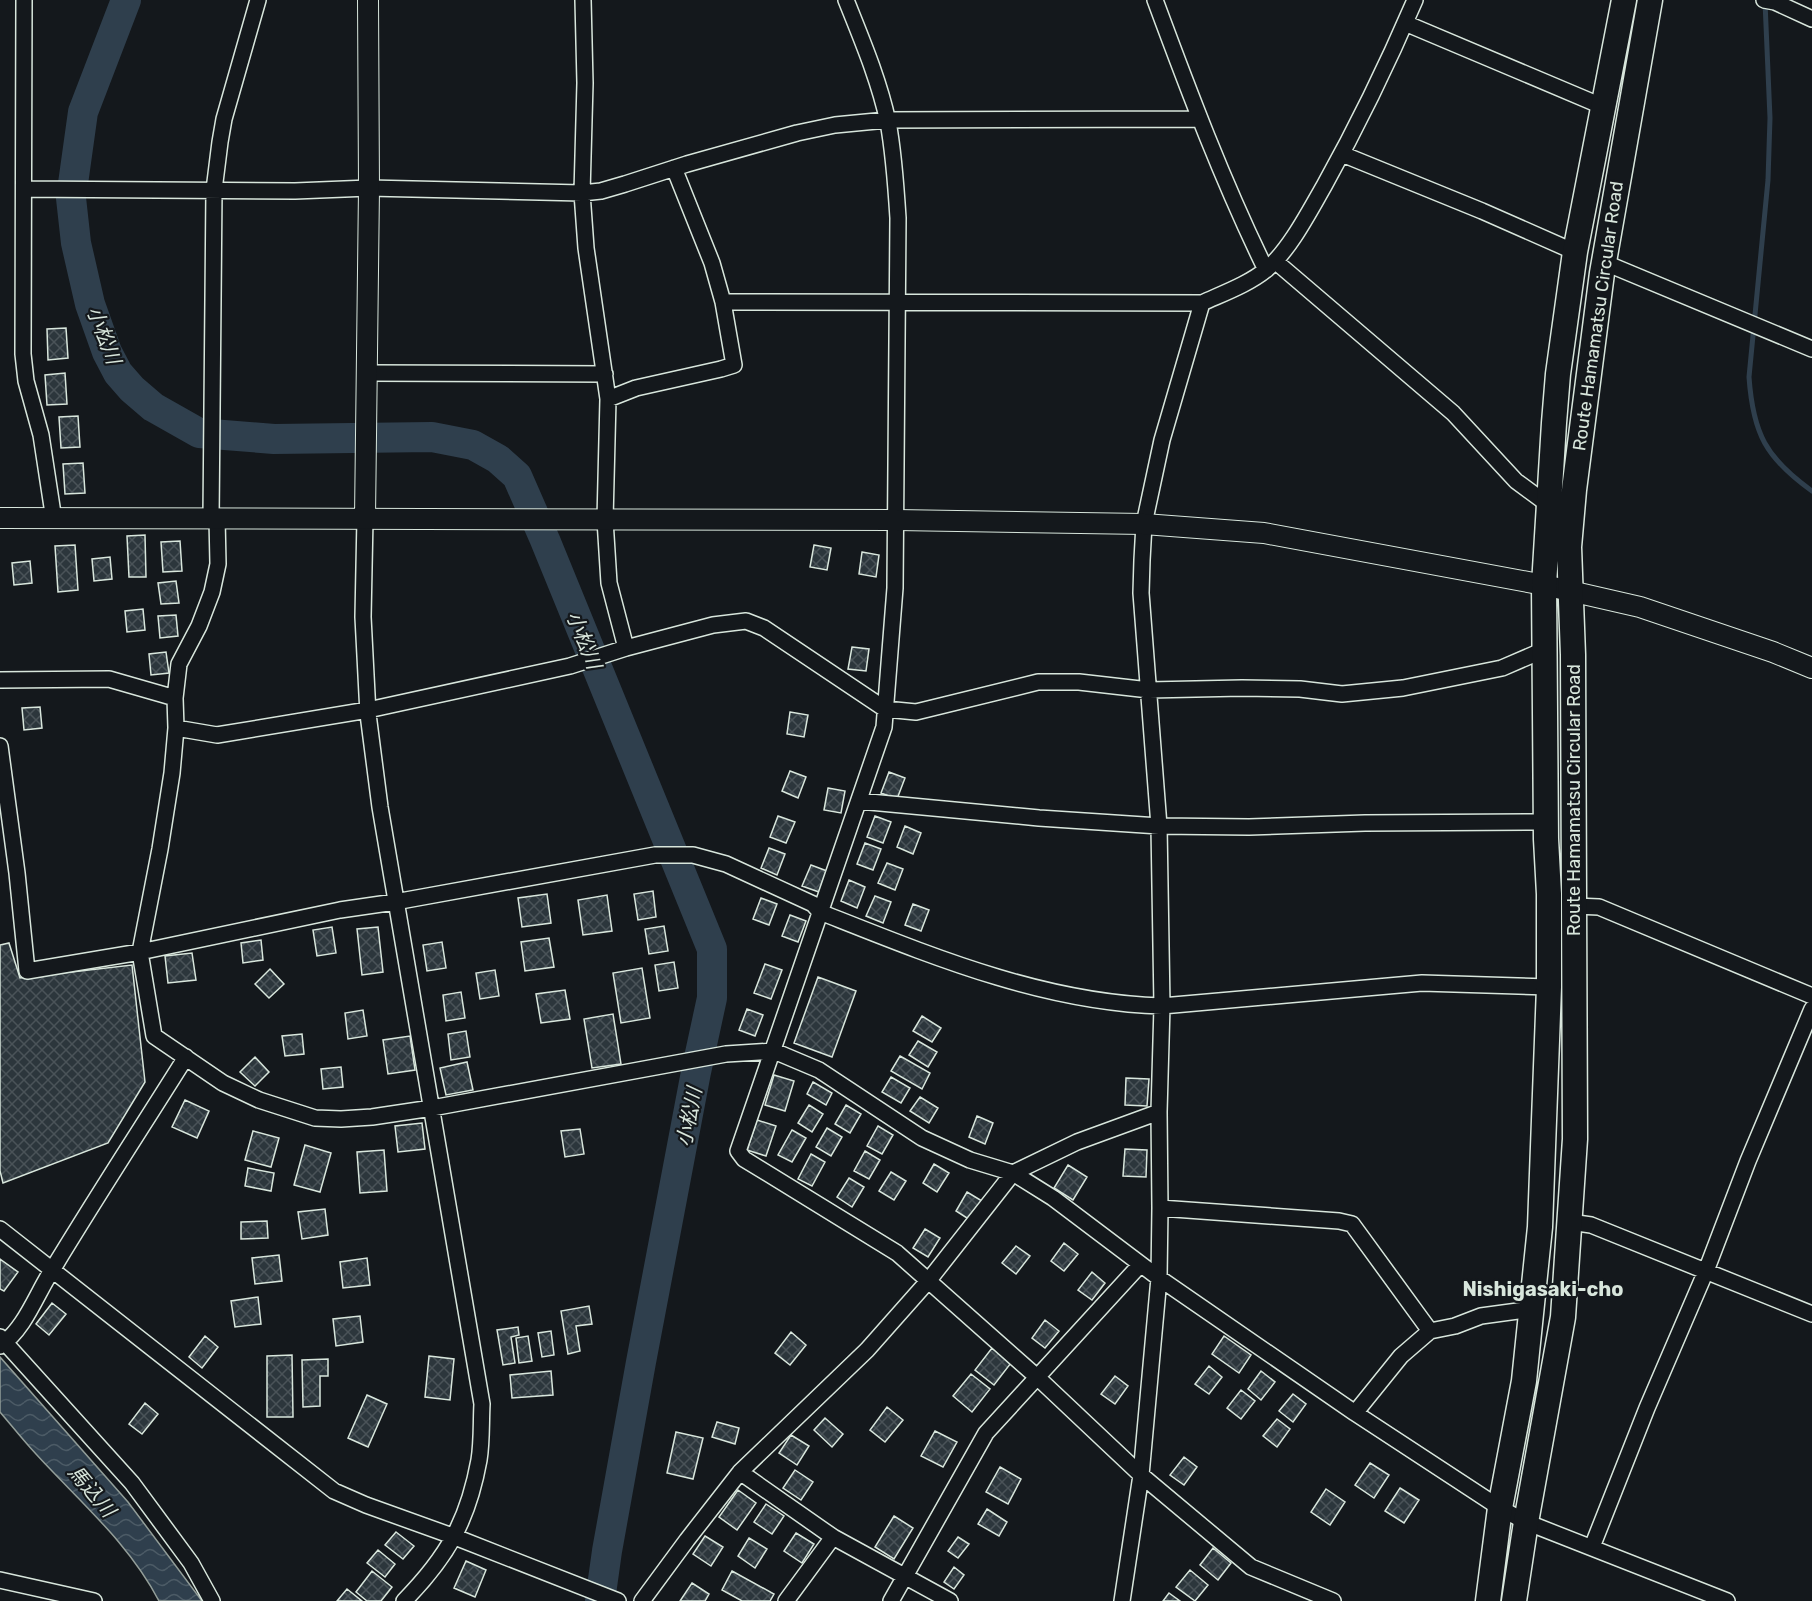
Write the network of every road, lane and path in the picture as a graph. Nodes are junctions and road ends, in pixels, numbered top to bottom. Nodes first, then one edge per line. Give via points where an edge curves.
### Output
1 (24, 0) edge
2 (258, 0) edge
3 (368, 0) edge
4 (583, 0) edge
5 (846, 0) edge
6 (1155, 0) edge
7 (1415, 0) edge
8 (1624, 0) edge
9 (1650, 0) edge
10 (1770, 1) edge
11 (1812, 19) edge
12 (1405, 23) junction
13 (1604, 107) junction
14 (1199, 119) junction
15 (888, 120) junction
16 (1342, 154) junction
17 (674, 168) junction
18 (369, 188) junction
19 (25, 189) junction
20 (214, 190) junction
21 (582, 193) junction
22 (1575, 252) junction
23 (1603, 262) junction
24 (1271, 265) junction
25 (723, 302) junction
26 (898, 302) junction
27 (1202, 303) junction
28 (1812, 349) edge
29 (367, 373) junction
30 (605, 374) junction
31 (608, 399) junction
32 (1550, 506) junction
33 (0, 518) edge
34 (214, 518) junction
35 (365, 518) junction
36 (54, 520) junction
37 (605, 520) junction
38 (897, 520) junction
39 (1144, 524) junction
40 (1545, 585) junction
41 (1571, 591) junction
42 (1546, 649) junction
43 (618, 650) junction
44 (1812, 668) edge
45 (0, 680) edge
46 (1149, 690) junction
47 (175, 698) junction
48 (885, 709) junction
49 (368, 710) junction
50 (176, 728) junction
51 (0, 751) edge
52 (859, 801) junction
53 (1545, 822) junction
54 (1159, 826) junction
55 (395, 902) junction
56 (1575, 906) junction
57 (820, 912) junction
58 (140, 952) junction
59 (1549, 987) junction
60 (1812, 996) edge
61 (1162, 1006) junction
62 (1812, 1009) edge
63 (774, 1051) junction
64 (186, 1057) junction
65 (432, 1108) junction
66 (1159, 1112) junction
67 (1013, 1173) junction
68 (1160, 1208) junction
69 (1570, 1222) junction
70 (0, 1229) edge
71 (1140, 1265) junction
72 (51, 1270) junction
73 (1706, 1271) junction
74 (1159, 1278) junction
75 (929, 1280) junction
76 (1532, 1310) junction
77 (1812, 1314) edge
78 (1430, 1331) junction
79 (2, 1342) edge
80 (1036, 1377) junction
81 (1355, 1413) junction
82 (740, 1472) junction
83 (1141, 1475) junction
84 (1500, 1508) junction
85 (1526, 1522) junction
86 (455, 1537) junction
87 (832, 1537) junction
88 (1592, 1547) junction
89 (905, 1576) junction
90 (0, 1580) edge
91 (35, 1595) edge
92 (614, 1599) edge
93 (94, 1601) edge
94 (212, 1601) edge
95 (404, 1601) edge
96 (642, 1601) edge
97 (786, 1601) edge
98 (891, 1601) edge
99 (950, 1601) edge
100 (1122, 1601) edge
101 (1333, 1601) edge
102 (1488, 1601) edge
103 (1514, 1601) edge
104 (1727, 1601) edge

1 - 19 street
2 - 20 street via 224,119
3 - 18 street
4 - 21 street
5 - 15 street
6 - 14 street
7 - 12 street
8 - 13 main road, Route Hamamatsu Circular Road
9 - 23 main road, Route Hamamatsu Circular Road
10 - 11 street
12 - 13 street
12 - 16 street
13 - 22 main road, Route Hamamatsu Circular Road
14 - 15 street
14 - 24 street via 1234,203
15 - 17 street via 797,133
15 - 26 street via 898,218
16 - 22 street
16 - 24 street via 1311,209
17 - 21 street via 609,189
17 - 25 street via 712,263
18 - 20 street
18 - 21 street
18 - 29 street
19 - 20 street
19 - 36 street via 23,354
20 - 34 street
21 - 30 street
22 - 32 main road, Route Hamamatsu Circular Road via 1558,374
23 - 28 street
23 - 41 main road, Route Hamamatsu Circular Road via 1574,490 1569,547
24 - 27 street via 1252,279
24 - 32 street via 1453,413 1516,481
25 - 26 street
25 - 31 street via 734,364 636,388
26 - 27 street
26 - 38 street
27 - 39 street via 1162,441
29 - 30 street
29 - 35 street
30 - 31 street
31 - 37 street
32 - 40 main road, Route Hamamatsu Circular Road
33 - 36 street
34 - 35 street
34 - 36 street
34 - 47 street via 218,564 212,592 179,664
35 - 37 street
35 - 49 street via 363,617
37 - 38 street
37 - 43 street
38 - 39 street
38 - 48 street
39 - 40 street via 1264,533
39 - 46 street via 1141,593
40 - 41 street
40 - 42 main road, Route Hamamatsu Circular Road
41 - 44 street via 1640,607
41 - 56 main road, Route Hamamatsu Circular Road
42 - 46 street via 1502,668 1403,688 1342,694 1300,689
42 - 53 main road, Route Hamamatsu Circular Road
43 - 48 street via 713,625 746,621 764,628
43 - 49 street via 578,663
45 - 47 street via 109,678
46 - 48 street via 1038,682 916,712
46 - 54 street
47 - 50 street
48 - 52 street via 884,727
49 - 50 street via 217,735
49 - 55 street
50 - 58 street via 160,849
51 - 58 street via 27,971
52 - 54 street
52 - 57 street
53 - 54 street
53 - 59 main road, Route Hamamatsu Circular Road
54 - 61 street
55 - 57 street via 655,855 693,855 726,864 813,904
55 - 58 street
55 - 65 street
56 - 60 street via 1599,907
56 - 69 main road, Route Hamamatsu Circular Road via 1575,1139
57 - 61 street via 904,945 1044,991 1123,1005
57 - 63 street
58 - 64 street via 154,1036
59 - 61 street via 1422,983
59 - 76 main road, Route Hamamatsu Circular Road via 1540,1227
61 - 66 street
62 - 73 street
63 - 65 street via 726,1054
63 - 67 street via 819,1070 922,1138 970,1160
63 - 75 street via 738,1151 744,1159 897,1253
64 - 65 street via 223,1083 259,1100 315,1118 372,1117
64 - 72 street
65 - 86 street via 482,1404 479,1458 467,1508
66 - 67 street via 1077,1142
66 - 68 street
67 - 71 street via 1053,1198
67 - 75 street
68 - 74 street
68 - 78 street via 1352,1224
69 - 73 street via 1591,1226
69 - 85 main road, Route Hamamatsu Circular Road via 1563,1317
70 - 72 street
71 - 74 street
71 - 80 street
72 - 79 street via 22,1322
72 - 86 street via 334,1491
73 - 77 street
73 - 88 street
74 - 81 street
74 - 83 street
75 - 80 street
75 - 82 street via 867,1350
76 - 78 street via 1481,1316
76 - 84 main road, Route Hamamatsu Circular Road via 1524,1381
78 - 81 street via 1401,1356
79 - 94 street via 132,1483 191,1563
80 - 83 street
80 - 89 street via 986,1433
81 - 84 street
82 - 87 street
82 - 96 street
83 - 100 street
83 - 101 street via 1251,1567
84 - 85 street
84 - 102 main road, Route Hamamatsu Circular Road
85 - 88 street
85 - 103 main road, Route Hamamatsu Circular Road
86 - 92 street
86 - 95 street via 428,1577
87 - 89 street
87 - 97 street
88 - 104 street
89 - 98 street
89 - 99 street
90 - 91 street
91 - 93 street

